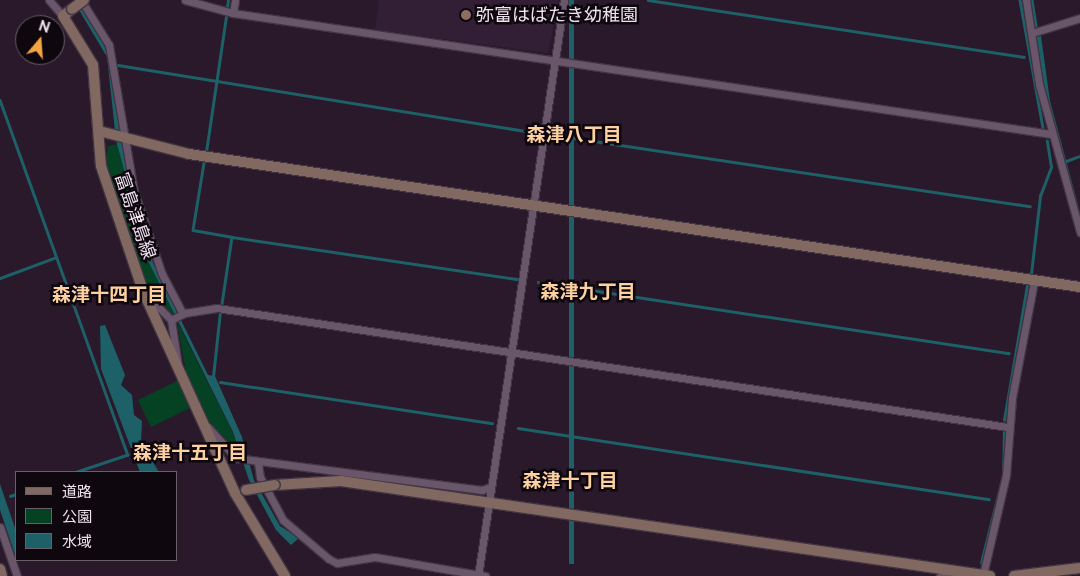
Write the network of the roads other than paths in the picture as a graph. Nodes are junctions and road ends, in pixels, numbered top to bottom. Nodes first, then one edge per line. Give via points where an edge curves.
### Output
1 (49, 0) edge
2 (83, 0) edge
3 (185, 0) edge
4 (235, 0) edge
5 (564, 0) edge
6 (1026, 0) edge
7 (233, 13) junction
8 (62, 15) edge
9 (64, 15) edge
10 (1080, 18) edge
11 (65, 19) edge
12 (1032, 33) junction
13 (559, 61) junction
14 (99, 131) junction
15 (1051, 134) junction
16 (120, 136) junction
17 (540, 207) junction
18 (1080, 232) edge
19 (1034, 282) junction
20 (1080, 287) edge
21 (143, 291) junction
22 (177, 317) junction
23 (516, 353) junction
24 (178, 365) junction
25 (208, 427) junction
26 (1008, 427) junction
27 (258, 463) junction
28 (490, 487) junction
29 (235, 493) junction
30 (494, 502) junction
31 (0, 527) edge
32 (1080, 568) edge
33 (0, 569) edge
34 (952, 572) junction
35 (480, 575) edge
36 (2, 576) edge
37 (17, 576) edge
38 (285, 576) edge
39 (940, 576) edge
40 (981, 576) edge
41 (1014, 576) edge

1 - 8 street
2 - 9 street, bridge
2 - 16 street via 110,45
3 - 7 street
4 - 7 street
5 - 13 street
6 - 12 street
7 - 13 street
10 - 12 street
11 - 14 street, 富島津島線 via 93,65
12 - 15 street
13 - 15 street
13 - 17 street
14 - 16 street
14 - 21 street, 富島津島線 via 101,166
15 - 18 street
16 - 17 street via 189,154
16 - 22 street via 145,229
17 - 19 street
17 - 23 street
19 - 20 street
19 - 26 street
21 - 22 street
21 - 24 street, 富島津島線
22 - 23 street via 217,308
22 - 24 street
23 - 26 street
23 - 28 street
24 - 25 street, 富島津島線
25 - 27 street via 240,459
25 - 29 street, 富島津島線
26 - 40 street via 1006,475
27 - 28 street via 482,490
27 - 35 street via 260,477 283,520 329,560 375,557 420,563 443,572
28 - 30 street
29 - 30 street, bridge via 275,485 341,481
29 - 38 street, 富島津島線
30 - 34 street
30 - 35 street
31 - 37 street
32 - 41 street
33 - 36 street
34 - 39 street
34 - 40 street

